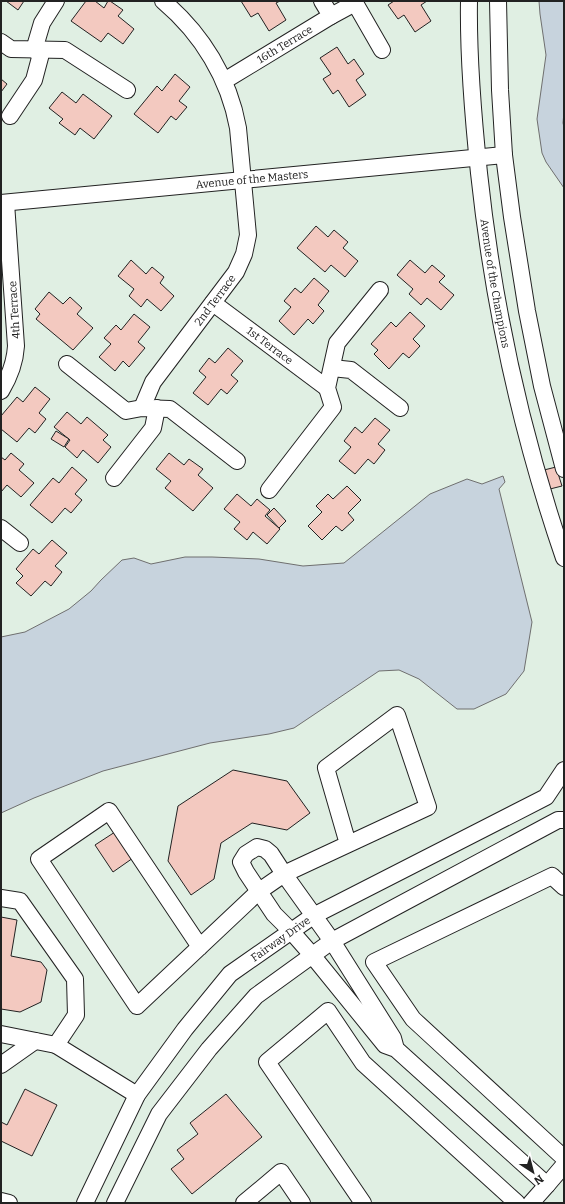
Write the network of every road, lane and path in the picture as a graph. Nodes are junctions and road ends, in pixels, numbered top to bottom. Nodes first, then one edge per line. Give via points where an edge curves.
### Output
1 (56, 1) edge
2 (163, 1) edge
3 (469, 1) edge
4 (498, 1) edge
5 (327, 6) edge
6 (1, 42) edge
7 (38, 50) junction
8 (382, 50) dead end
9 (224, 81) junction
10 (127, 90) dead end
11 (10, 116) dead end
12 (504, 155) junction
13 (477, 157) junction
14 (244, 180) junction
15 (3, 203) edge
16 (380, 290) dead end
17 (213, 303) junction
18 (66, 364) dead end
19 (332, 368) junction
20 (3, 382) edge
21 (327, 388) junction
22 (150, 408) junction
23 (400, 408) dead end
24 (237, 461) dead end
25 (564, 469) edge
26 (114, 478) dead end
27 (269, 490) dead end
28 (1, 528) edge
29 (20, 543) dead end
30 (564, 558) edge
31 (564, 770) edge
32 (564, 820) edge
33 (348, 844) junction
34 (284, 874) junction
35 (564, 887) edge
36 (258, 892) junction
37 (1, 898) edge
38 (313, 916) junction
39 (291, 931) junction
40 (332, 941) junction
41 (200, 947) junction
42 (312, 955) junction
43 (1, 1034) edge
44 (35, 1041) junction
45 (391, 1044) junction
46 (56, 1045) junction
47 (1, 1066) edge
48 (137, 1095) junction
49 (564, 1158) edge
50 (564, 1166) edge
51 (547, 1185) junction
52 (1, 1201) edge
53 (9, 1203) edge
54 (85, 1203) edge
55 (115, 1203) edge
56 (244, 1203) edge
57 (302, 1203) edge
58 (363, 1203) edge
59 (517, 1203) edge
60 (531, 1203) edge

1 - 7 street via 42,23
2 - 9 street, 2nd Terrace via 212,57
3 - 13 street, Avenue of the Champions via 471,88
4 - 12 street
5 - 8 street, 16th Terrace via 355,3
5 - 9 street, 16th Terrace
6 - 7 street via 11,49
7 - 10 street via 66,50
7 - 11 street via 34,80
9 - 14 street, 2nd Terrace via 236,116
12 - 13 street, Avenue of the Masters
12 - 25 street via 527,311 542,386
13 - 14 street, Avenue of the Masters
13 - 30 street, Avenue of the Champions via 498,308 514,383 532,457
14 - 15 street, Avenue of the Masters
14 - 17 street, 2nd Terrace via 247,244 236,272
15 - 20 street, 4th Terrace via 16,346 12,369
16 - 19 street via 337,343
17 - 21 street, 1st Terrace
17 - 22 street, 2nd Terrace via 153,382
18 - 22 street via 126,411
19 - 21 street
19 - 23 street via 351,370
21 - 27 street via 333,407
22 - 24 street via 170,409
22 - 26 street, 2nd Terrace via 153,428
28 - 29 street
31 - 38 street, Fairway Drive via 546,797
32 - 40 street via 558,820
33 - 33 street via 428,807 397,715 326,768
33 - 34 street
34 - 36 street
34 - 36 street via 265,849 257,847 246,854 241,862
34 - 38 street
35 - 49 street via 552,876 374,962 413,1020
36 - 39 street
36 - 41 street
37 - 46 street via 20,901 75,979 76,1015
38 - 39 street, Fairway Drive
38 - 40 street
39 - 42 street
39 - 48 street, Fairway Drive via 230,974 185,1029
40 - 42 street
40 - 45 street
41 - 41 street via 109,811 39,859 137,1006
42 - 45 street
42 - 55 street via 256,996 209,1049 159,1114
43 - 44 street
44 - 46 street
44 - 47 street
45 - 51 street
46 - 48 street
48 - 54 street, Fairway Drive
50 - 51 street
51 - 60 street
52 - 53 street
56 - 57 street via 281,1172
58 - 59 street via 267,1062 328,1011 363,1063

